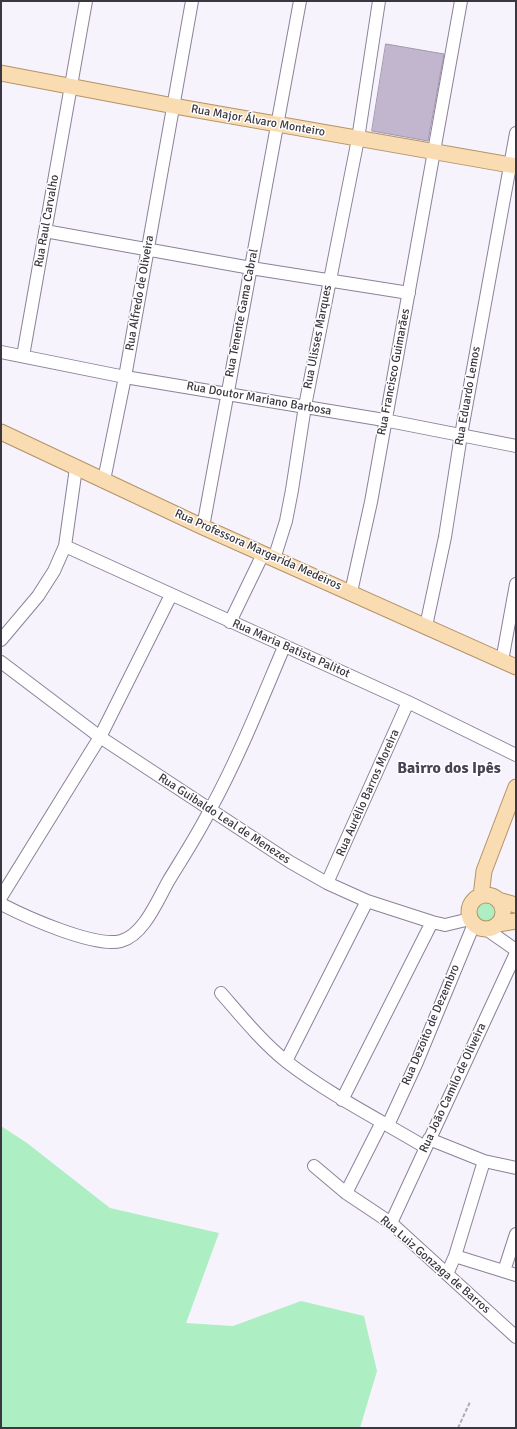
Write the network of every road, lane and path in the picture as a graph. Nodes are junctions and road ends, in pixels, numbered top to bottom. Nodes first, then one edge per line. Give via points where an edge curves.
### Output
1 (86, 1) edge
2 (192, 1) edge
3 (300, 1) edge
4 (379, 1) edge
5 (461, 1) edge
6 (1, 73) edge
7 (70, 87) junction
8 (174, 106) junction
9 (276, 124) junction
10 (516, 133) edge
11 (358, 139) junction
12 (433, 152) junction
13 (513, 166) edge
14 (45, 231) junction
15 (148, 249) junction
16 (251, 268) junction
17 (329, 280) junction
18 (409, 293) junction
19 (1, 352) edge
20 (23, 356) junction
21 (125, 377) junction
22 (227, 393) junction
23 (305, 406) junction
24 (384, 420) junction
25 (1, 432) edge
26 (461, 435) junction
27 (516, 446) edge
28 (76, 468) junction
29 (104, 480) junction
30 (203, 527) junction
31 (65, 546) junction
32 (268, 556) junction
33 (516, 584) edge
34 (351, 592) junction
35 (171, 595) junction
36 (230, 622) junction
37 (426, 626) junction
38 (1, 640) edge
39 (284, 647) junction
40 (502, 661) junction
41 (1, 662) edge
42 (516, 667) edge
43 (408, 702) junction
44 (100, 737) junction
45 (516, 755) edge
46 (516, 787) edge
47 (211, 810) junction
48 (327, 883) junction
49 (481, 896) junction
50 (1, 897) edge
51 (498, 900) junction
52 (367, 901) junction
53 (1, 904) edge
54 (516, 906) edge
55 (516, 921) edge
56 (432, 922) junction
57 (482, 924) junction
58 (516, 952) edge
59 (221, 993) dead end
60 (286, 1061) junction
61 (342, 1100) junction
62 (385, 1123) junction
63 (427, 1143) junction
64 (484, 1161) junction
65 (314, 1166) dead end
66 (516, 1168) edge
67 (346, 1193) junction
68 (391, 1223) junction
69 (516, 1234) edge
70 (455, 1256) junction
71 (504, 1271) junction
72 (447, 1274) junction
73 (516, 1275) edge
74 (516, 1337) edge
75 (470, 1402) dead end
76 (458, 1428) edge

1 - 7 street, Rua Raul Carvalho
2 - 8 street, Rua Alfredo de Oliveira
3 - 9 street, Rua Tenente Gama Cabral
4 - 11 street, Rua Ulisses Marques
5 - 12 street, Rua Francisco Guimarães
6 - 7 main road, Rua Major Álvaro Monteiro
7 - 8 main road, Rua Major Álvaro Monteiro
7 - 14 street, Rua Raul Carvalho
8 - 9 main road, Rua Major Álvaro Monteiro
8 - 15 street, Rua Alfredo de Oliveira
9 - 11 main road, Rua Major Álvaro Monteiro
9 - 16 street, Rua Tenente Gama Cabral
10 - 13 street, Rua Eduardo Lemos
11 - 12 main road, Rua Major Álvaro Monteiro
11 - 17 street, Rua Ulisses Marques
12 - 13 main road, Rua Major Álvaro Monteiro
12 - 18 street, Rua Francisco Guimarães
13 - 26 street, Rua Eduardo Lemos
14 - 15 street
14 - 20 street, Rua Raul Carvalho
15 - 16 street
15 - 21 street, Rua Alfredo de Oliveira
16 - 17 street
16 - 22 street, Rua Tenente Gama Cabral
17 - 18 street
17 - 23 street, Rua Ulisses Marques
18 - 24 street, Rua Francisco Guimarães
19 - 20 street, Rua Doutor Mariano Barbosa
20 - 21 street, Rua Doutor Mariano Barbosa
21 - 22 street, Rua Doutor Mariano Barbosa
21 - 29 street, Rua Alfredo de Oliveira
22 - 23 street, Rua Doutor Mariano Barbosa
22 - 30 street, Rua Tenente Gama Cabral
23 - 24 street, Rua Doutor Mariano Barbosa
23 - 32 street, Rua Ulisses Marques via 286,521
24 - 26 street, Rua Doutor Mariano Barbosa
24 - 34 street, Rua Francisco Guimarães via 371,502
25 - 28 main road, Rua Professora Margarida Medeiros
26 - 27 street, Rua Doutor Mariano Barbosa
26 - 37 street, Rua Eduardo Lemos via 445,537
28 - 29 main road, Rua Professora Margarida Medeiros
28 - 31 street
29 - 30 main road, Rua Professora Margarida Medeiros
30 - 32 main road, Rua Professora Margarida Medeiros
31 - 35 street, Rua Maria Batista Palitot
31 - 38 street via 48,581
32 - 34 main road, Rua Professora Margarida Medeiros
32 - 36 street, Rua Ulisses Marques
33 - 40 street
34 - 37 main road, Rua Professora Margarida Medeiros
35 - 36 street, Rua Maria Batista Palitot
35 - 44 street
36 - 39 street, Rua Maria Batista Palitot
37 - 40 main road, Rua Professora Margarida Medeiros
39 - 43 street, Rua Maria Batista Palitot
39 - 47 street
40 - 42 main road, Rua Professora Margarida Medeiros
41 - 44 street, Rua Guibaldo Leal de Menezes
43 - 45 street, Rua Maria Batista Palitot
43 - 48 street, Rua Aurélio Barros Moreira
44 - 47 street, Rua Guibaldo Leal de Menezes
44 - 50 street
46 - 49 main road via 484,871
47 - 48 street, Rua Guibaldo Leal de Menezes
47 - 53 street via 140,928 122,941 95,940 26,917
48 - 52 street, Rua Guibaldo Leal de Menezes
49 - 51 main road via 487,895
49 - 57 main road via 475,899 469,912
51 - 54 main road
51 - 57 main road via 503,912
52 - 56 street, Rua Guibaldo Leal de Menezes
52 - 60 street
55 - 57 main road
56 - 57 street, Rua Guibaldo Leal de Menezes
56 - 61 street
57 - 58 street
57 - 62 street, Rua Dezoito de Dezembro via 417,1062
58 - 63 street, Rua João Camilo de Oliveira
59 - 60 street
60 - 61 street
61 - 62 street
62 - 63 street
62 - 67 street, Rua Dezoito de Dezembro
63 - 64 street
63 - 68 street, Rua João Camilo de Oliveira
64 - 66 street
64 - 70 street
65 - 67 street, Rua Luiz Gonzaga de Barros
67 - 68 street, Rua Luiz Gonzaga de Barros
68 - 72 street, Rua Luiz Gonzaga de Barros
69 - 71 street
70 - 71 street
70 - 72 street
71 - 73 street
72 - 74 street, Rua Luiz Gonzaga de Barros
75 - 76 path

